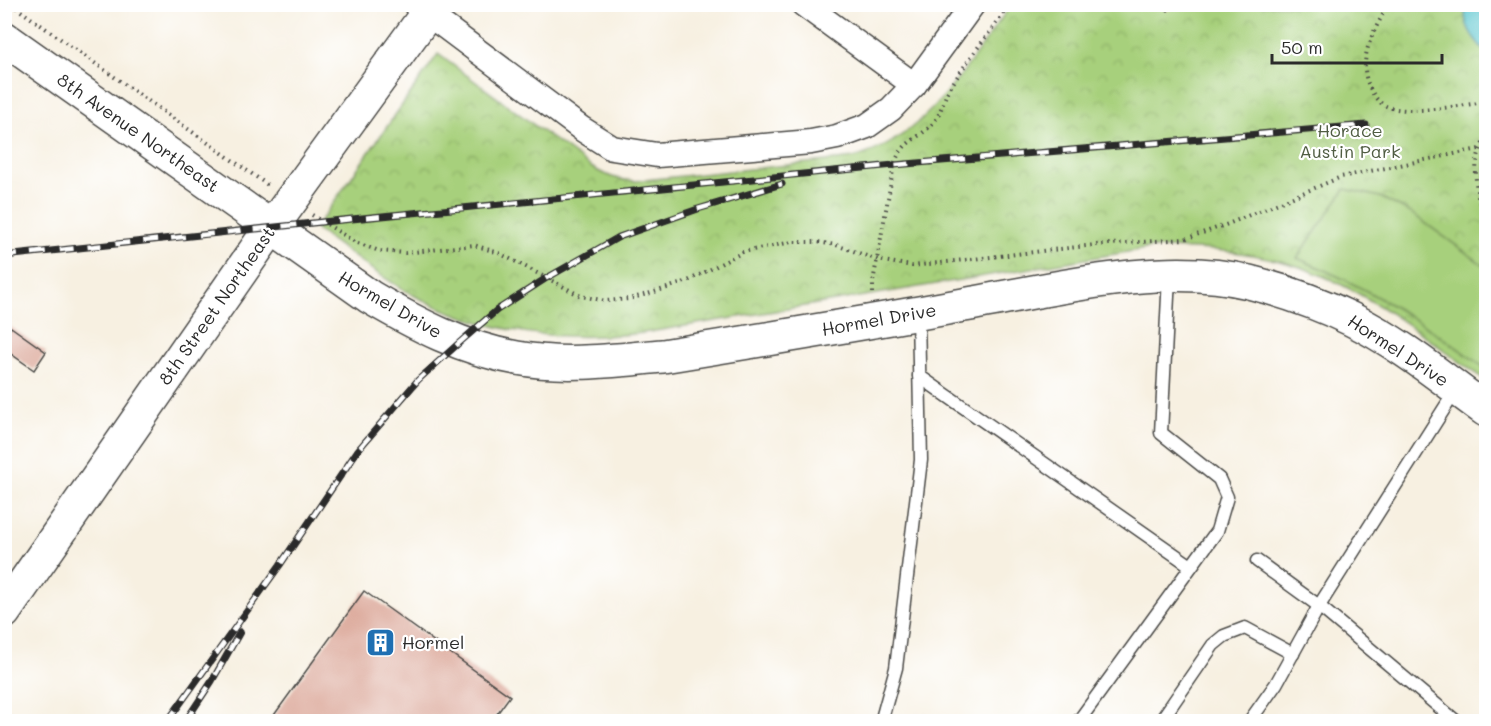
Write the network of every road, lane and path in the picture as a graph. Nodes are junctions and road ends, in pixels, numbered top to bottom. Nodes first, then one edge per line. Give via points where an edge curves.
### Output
1 (11, 4) edge
2 (803, 4) edge
3 (973, 4) edge
4 (1011, 4) edge
5 (1389, 4) edge
6 (425, 8) edge
7 (4, 38) edge
8 (914, 85) junction
9 (1486, 103) edge
10 (1486, 138) edge
11 (1479, 148) junction
12 (290, 201) junction
13 (1486, 220) edge
14 (271, 228) junction
15 (878, 260) junction
16 (1169, 275) junction
17 (918, 314) junction
18 (876, 321) junction
19 (919, 376) junction
20 (1457, 389) junction
21 (1486, 410) edge
22 (1257, 561) dead end
23 (1191, 566) junction
24 (1319, 606) junction
25 (4, 612) edge
26 (1293, 654) junction
27 (881, 722) edge
28 (1078, 722) edge
29 (1160, 722) edge
30 (1249, 722) edge
31 (1457, 722) edge

1 - 12 path
2 - 8 street
3 - 8 street
4 - 15 path via 949,89 936,119 898,153
5 - 9 path via 1365,56 1365,80 1375,97 1387,107 1421,111
6 - 8 street via 612,148 657,154 837,137 867,126
6 - 12 street, 8th Street Northeast
7 - 14 street, 8th Avenue Northeast
10 - 11 path
11 - 13 path via 1476,179
11 - 15 path via 1341,177 1185,239 1095,245 923,266
12 - 14 street, 8th Street Northeast
12 - 15 path via 355,242 379,251 405,253 474,245 499,253 581,296 606,301 658,291 688,281 743,252 792,242 836,245
14 - 18 street, Hormel Drive via 416,324 459,343 517,358 570,362 663,356
14 - 25 street, 8th Street Northeast
15 - 18 path via 873,282
16 - 17 street, Hormel Drive via 1083,284
16 - 20 street, Hormel Drive via 1248,282 1317,304 1393,344
16 - 23 lane via 1161,433 1219,479 1227,497 1217,531
17 - 18 street, Hormel Drive
17 - 19 lane
19 - 23 lane
19 - 27 lane via 921,460 896,668
20 - 21 street, Hormel Drive
20 - 24 lane
22 - 24 lane
23 - 28 lane
24 - 26 lane
24 - 31 lane
26 - 29 lane via 1245,628 1224,636 1213,645
26 - 30 lane

